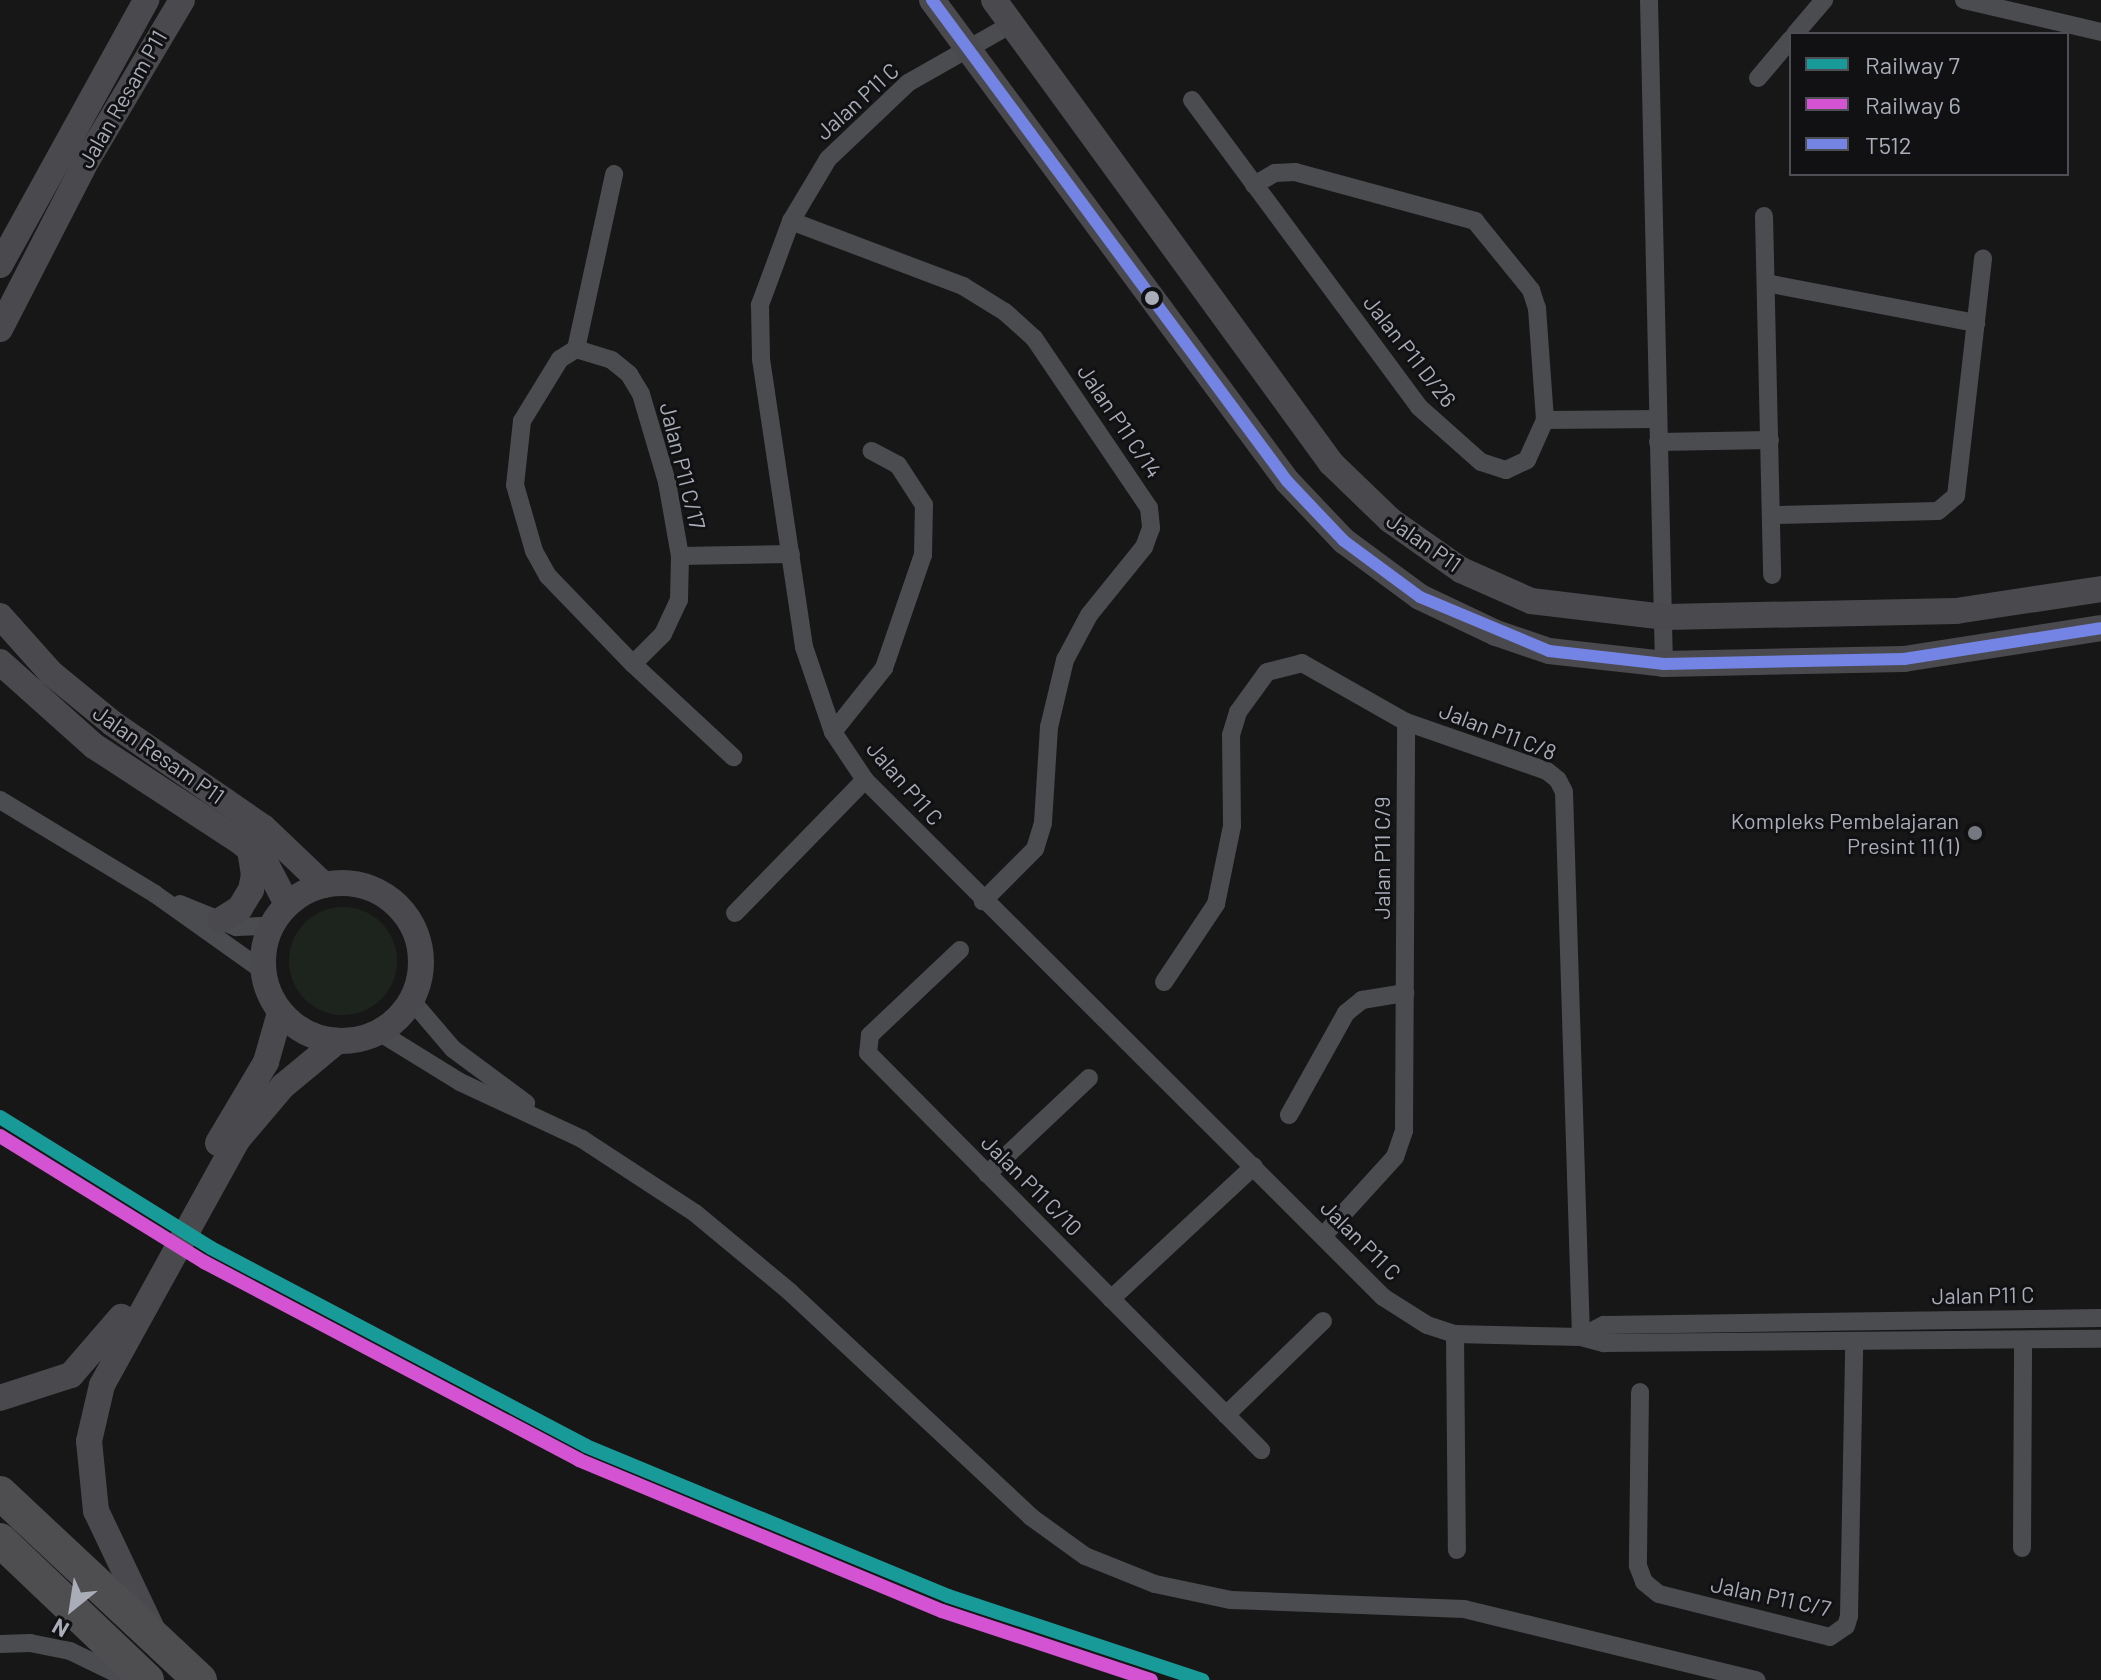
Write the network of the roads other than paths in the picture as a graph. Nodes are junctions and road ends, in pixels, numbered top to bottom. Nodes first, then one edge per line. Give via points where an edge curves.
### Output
1 (146, 0) edge
2 (182, 0) edge
3 (932, 0) edge
4 (994, 0) edge
5 (1649, 0) edge
6 (1824, 0) edge
7 (1964, 0) edge
8 (1010, 25) junction
9 (2026, 26) edge
10 (1797, 32) edge
11 (2101, 32) edge
12 (1789, 41) edge
13 (965, 49) junction
14 (1758, 78) dead end
15 (1192, 100) dead end
16 (614, 174) dead end
17 (1254, 185) junction
18 (1764, 216) dead end
19 (791, 221) junction
20 (1983, 259) dead end
21 (0, 265) edge
22 (1766, 283) junction
23 (1976, 323) junction
24 (0, 329) edge
25 (576, 349) junction
26 (1657, 419) junction
27 (1545, 420) junction
28 (1770, 440) junction
29 (1658, 442) junction
30 (872, 451) dead end
31 (1773, 515) junction
32 (791, 554) junction
33 (680, 556) junction
34 (1772, 575) dead end
35 (2101, 589) edge
36 (0, 616) edge
37 (1666, 617) junction
38 (2101, 628) edge
39 (0, 662) edge
40 (633, 664) junction
41 (1664, 664) junction
42 (1406, 722) junction
43 (833, 732) junction
44 (733, 757) dead end
45 (865, 780) junction
46 (0, 800) edge
47 (250, 850) junction
48 (324, 885) junction
49 (155, 894) junction
50 (983, 901) junction
51 (287, 904) junction
52 (735, 913) dead end
53 (221, 920) junction
54 (270, 926) junction
55 (960, 950) dead end
56 (262, 970) junction
57 (1164, 982) dead end
58 (1405, 993) junction
59 (412, 1001) junction
60 (280, 1013) junction
61 (379, 1032) junction
62 (336, 1042) junction
63 (1089, 1078) dead end
64 (1289, 1115) dead end
65 (554, 1124) junction
66 (232, 1134) junction
67 (1254, 1166) junction
68 (987, 1174) junction
69 (1323, 1236) junction
70 (1111, 1299) junction
71 (2101, 1318) edge
72 (1323, 1321) dead end
73 (1455, 1334) junction
74 (119, 1336) junction
75 (1581, 1337) junction
76 (2101, 1339) edge
77 (2023, 1340) junction
78 (1854, 1344) junction
79 (1640, 1392) dead end
80 (0, 1398) edge
81 (1226, 1415) junction
82 (1261, 1450) dead end
83 (0, 1493) edge
84 (0, 1540) edge
85 (2022, 1548) dead end
86 (1457, 1550) dead end
87 (157, 1639) junction
88 (0, 1644) edge
89 (130, 1680) edge
90 (147, 1680) edge
91 (200, 1680) edge
92 (1756, 1680) edge

1 - 21 main road, Jalan Resam P11
2 - 24 main road, Jalan Resam P11 via 87,160
3 - 13 main road, Jalan P11
4 - 8 main road, Jalan P11
5 - 26 street
6 - 10 street
7 - 9 street
8 - 13 street, Jalan P11 C
8 - 37 main road, Jalan P11 via 1308,434 1378,510 1461,570 1531,601
9 - 11 street
12 - 14 street
13 - 19 street, Jalan P11 C via 908,83 828,159
13 - 41 main road, Jalan P11 via 1270,459 1344,541 1420,597 1496,633 1607,661
15 - 17 street, Jalan P11 D/26
16 - 25 street
17 - 27 street, Jalan P11 D/26 via 1275,173 1295,172 1475,221 1531,290 1537,308
17 - 27 street, Jalan P11 D/26 via 1419,407 1481,462 1506,470 1527,460
18 - 22 street
19 - 32 street, Jalan P11 C via 760,305 761,359
19 - 50 street, Jalan P11 C/14 via 963,286 1005,312 1034,338 1149,508 1151,528 1144,547 1089,615 1065,660 1049,727 1043,823 1035,849
20 - 23 street
22 - 23 street
22 - 28 street
23 - 31 street via 1958,489 1948,506 1938,511
25 - 33 street, Jalan P11 C/17 via 612,360 641,394 667,482
25 - 40 street via 554,367 522,421 515,485 523,520 548,576
26 - 27 street
26 - 29 street
28 - 29 street
28 - 31 street
29 - 37 street
30 - 43 street via 898,465 924,505 923,555 884,668
31 - 34 street
32 - 33 street
32 - 43 street, Jalan P11 C via 804,647
33 - 40 street, Jalan P11 C/17 via 673,619
35 - 37 main road, Jalan P11 via 1956,611
36 - 48 main road, Jalan Resam P11 via 22,645 75,693 263,827
37 - 41 street
38 - 41 main road, Jalan P11 via 1904,659
39 - 47 main road, Jalan Resam P11 via 94,746
40 - 44 street
42 - 57 street, Jalan P11 C/8 via 1302,663 1267,672 1238,712 1231,735 1232,826 1216,904
42 - 58 street, Jalan P11 C/9
42 - 75 street, Jalan P11 C/8 via 1547,771 1564,792
43 - 45 street, Jalan P11 C
45 - 50 street, Jalan P11 C
45 - 52 street
46 - 49 street
47 - 51 main road, Jalan Resam P11 via 266,864
47 - 53 main road via 251,890 240,908
48 - 51 main road
48 - 59 main road via 369,888 405,915 421,957
49 - 53 street
49 - 56 street
50 - 67 street, Jalan P11 C
51 - 54 main road
53 - 54 street via 248,930
54 - 56 main road
55 - 68 street, Jalan P11 C/10 via 870,1035 868,1053
56 - 60 main road
58 - 64 street via 1362,1000 1346,1013
58 - 69 street, Jalan P11 C/9 via 1401,1144
59 - 61 main road
59 - 65 street via 453,1049
60 - 62 main road via 305,1033
60 - 66 main road via 266,1062
61 - 62 main road
61 - 65 street via 460,1082
62 - 66 main road
63 - 68 street
65 - 92 street via 695,1213 790,1292 1031,1517 1085,1556 1155,1584 1231,1600 1464,1609
66 - 74 main road
67 - 69 street, Jalan P11 C
67 - 70 street
68 - 70 street, Jalan P11 C/10
69 - 73 street, Jalan P11 C via 1394,1305
70 - 81 street, Jalan P11 C/10
71 - 75 street, Jalan P11 C via 1604,1325
72 - 81 street
73 - 75 street, Jalan P11 C
73 - 86 street
74 - 80 main road via 71,1375
74 - 87 main road via 95,1408 91,1475 96,1511
75 - 78 street, Jalan P11 C via 1604,1343
76 - 77 street, Jalan P11 C
77 - 78 street, Jalan P11 C
77 - 85 street
78 - 79 street, Jalan P11 C/7 via 1849,1616 1846,1626 1830,1637 1659,1594 1644,1582 1638,1566
81 - 82 street, Jalan P11 C/10
83 - 87 highway
84 - 90 highway
87 - 91 highway
88 - 89 street via 70,1651

